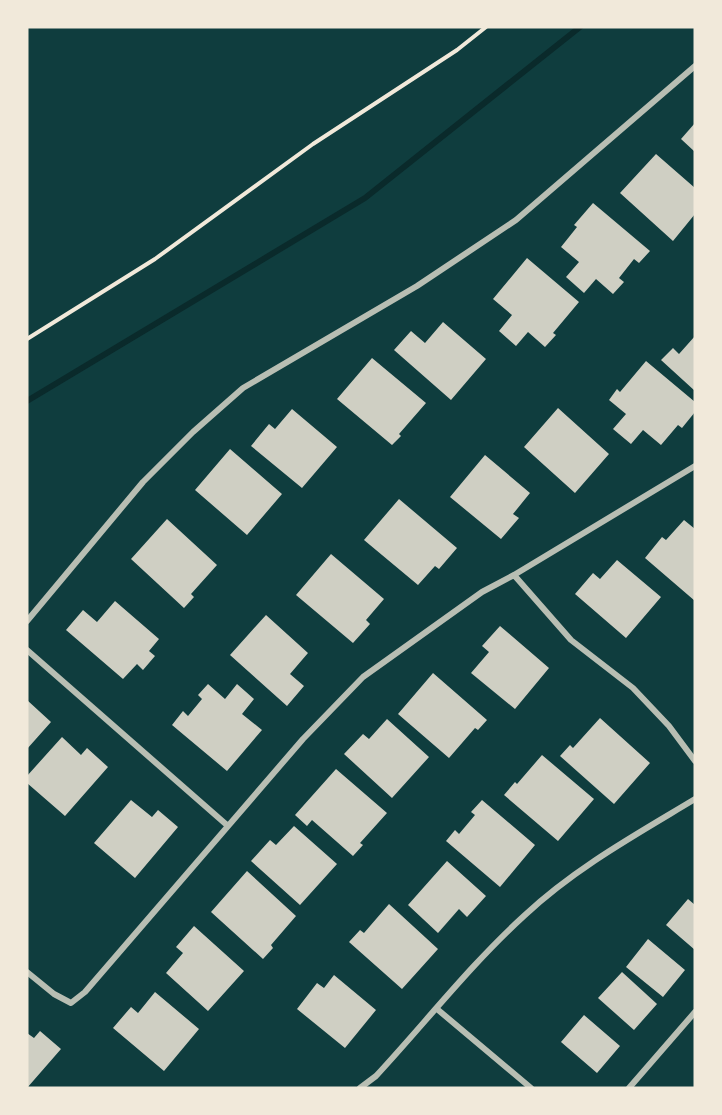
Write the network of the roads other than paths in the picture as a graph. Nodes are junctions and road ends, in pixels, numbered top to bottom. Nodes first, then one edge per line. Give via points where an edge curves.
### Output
1 (695, 66) edge
2 (695, 466) edge
3 (514, 575) junction
4 (27, 621) edge
5 (27, 650) edge
6 (695, 761) edge
7 (695, 799) edge
8 (228, 826) junction
9 (27, 972) edge
10 (437, 1009) junction
11 (695, 1012) edge
12 (360, 1088) edge
13 (531, 1088) edge
14 (629, 1088) edge

1 - 4 street via 516,220 417,286 243,388 143,482
2 - 3 street
3 - 6 street via 571,640 633,688
3 - 8 street via 482,591 363,677
5 - 8 street
7 - 10 street via 574,875 526,914 473,966
8 - 9 street via 85,992 71,1003
10 - 12 street via 376,1076
10 - 13 street
11 - 14 street

